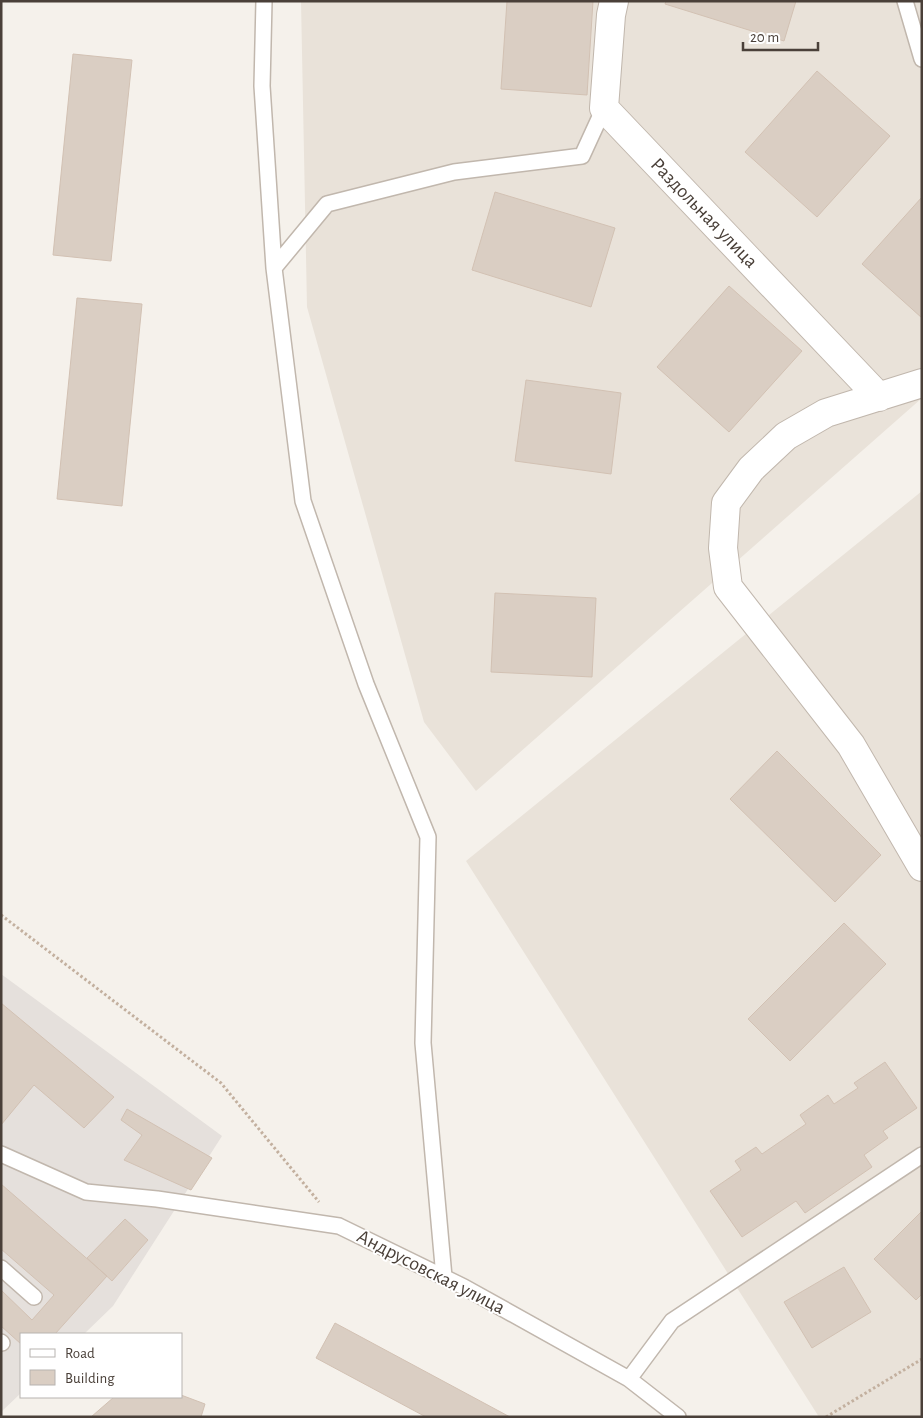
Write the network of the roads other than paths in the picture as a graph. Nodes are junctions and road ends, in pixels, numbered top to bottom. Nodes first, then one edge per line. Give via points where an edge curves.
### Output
1 (264, 1) edge
2 (614, 1) edge
3 (905, 1) edge
4 (922, 59) edge
5 (604, 108) junction
6 (274, 268) junction
7 (922, 383) edge
8 (879, 397) junction
9 (922, 867) edge
10 (1, 1154) edge
11 (922, 1155) edge
12 (1, 1268) edge
13 (444, 1277) junction
14 (34, 1297) dead end
15 (629, 1379) junction
16 (678, 1417) edge

1 - 6 lane via 262,86
2 - 5 street
3 - 4 lane
5 - 6 lane via 582,156 454,172 327,204
5 - 8 street, Раздольная улица
6 - 13 lane via 303,501 366,684 428,837 424,1043
7 - 8 street
8 - 9 street via 826,413 786,436 751,469 726,503 723,548 728,587 850,745
10 - 13 lane, Андрусовская улица via 86,1192 157,1199 339,1226
11 - 15 lane via 672,1321
12 - 14 lane
13 - 15 lane, Андрусовская улица
15 - 16 lane, Андрусовская улица

